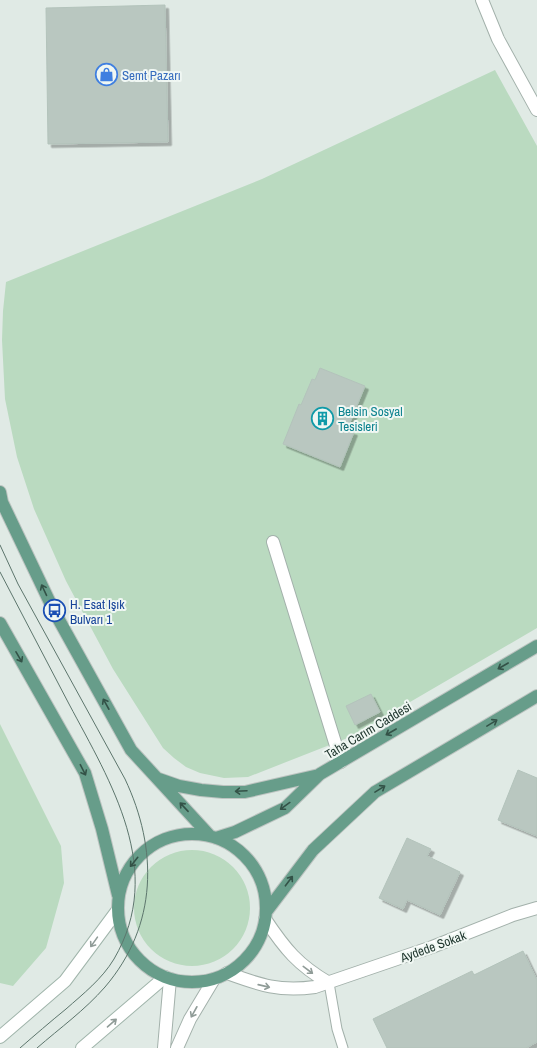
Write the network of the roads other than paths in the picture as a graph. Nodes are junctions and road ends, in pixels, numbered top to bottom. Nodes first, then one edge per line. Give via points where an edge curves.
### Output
1 (482, 0) edge
2 (537, 110) edge
3 (0, 492) edge
4 (273, 542) dead end
5 (0, 622) edge
6 (537, 646) edge
7 (537, 696) edge
8 (341, 762) junction
9 (320, 774) junction
10 (158, 779) junction
11 (213, 837) junction
12 (118, 897) junction
13 (537, 908) edge
14 (117, 911) junction
15 (266, 916) junction
16 (227, 973) junction
17 (168, 978) junction
18 (214, 979) junction
19 (329, 983) junction
20 (0, 1038) edge
21 (82, 1048) edge
22 (164, 1048) edge
23 (177, 1048) edge
24 (343, 1048) edge

1 - 2 street via 498,39
10 -> 3 main road via 131,750 54,610 2,502
4 - 8 street
5 -> 12 main road via 85,773 102,829
6 -> 8 main road, Taha Carım Caddesi
15 -> 7 main road via 313,850 375,792
8 - 9 main road, Taha Carım Caddesi
9 -> 10 main road via 245,792 201,790
9 -> 11 main road, Taha Carım Caddesi via 285,808 235,832
11 -> 10 main road
11 -> 12 main road via 182,834 154,844 135,860 127,871
11 - 15 main road via 235,847 254,867 265,892
12 - 14 main road
13 - 19 street, Aydede Sokak
14 - 17 main road via 123,937 138,960 149,969
14 -> 20 street via 65,981
15 - 16 main road via 256,945 238,966
15 -> 19 street via 289,953
16 - 18 main road
16 -> 19 street, Aydede Sokak via 256,984 285,989 300,989
17 - 18 main road via 187,982
21 -> 17 street
17 - 22 street
18 -> 23 street via 190,1019
19 - 24 lane

